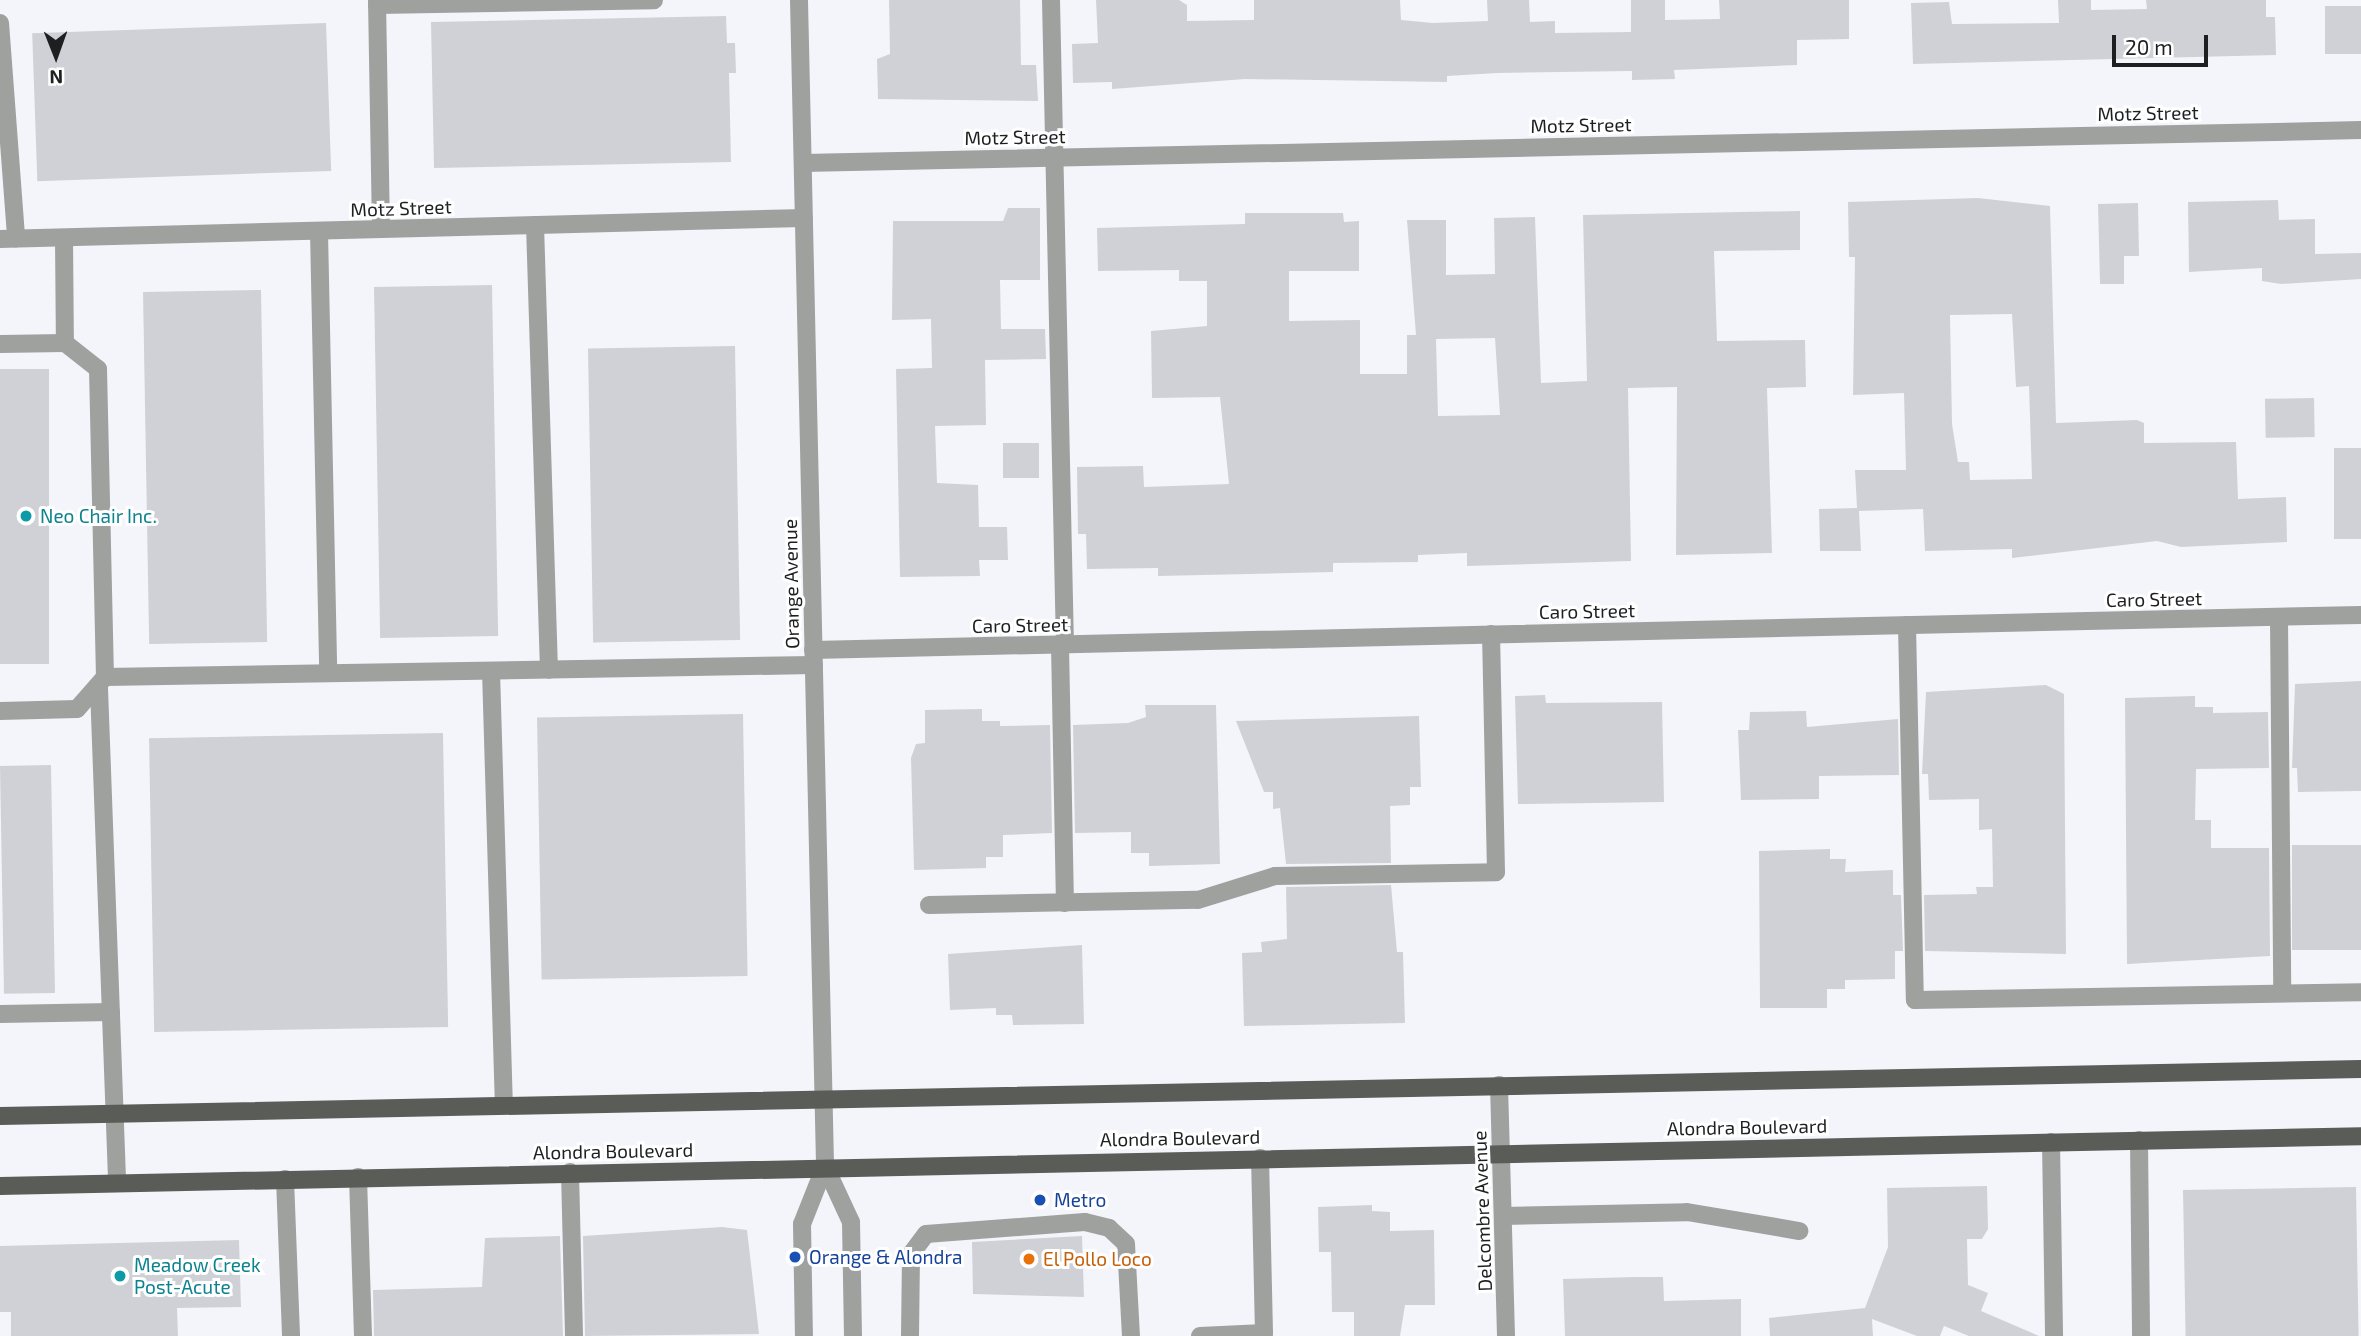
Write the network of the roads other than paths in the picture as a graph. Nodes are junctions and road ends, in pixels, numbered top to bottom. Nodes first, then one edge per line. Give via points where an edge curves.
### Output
1 (654, 0) edge
2 (799, 0) edge
3 (1051, 0) edge
4 (377, 2) edge
5 (0, 23) edge
6 (2361, 130) edge
7 (1054, 158) junction
8 (803, 163) junction
9 (804, 218) junction
10 (535, 225) junction
11 (381, 229) junction
12 (319, 231) junction
13 (64, 237) junction
14 (8, 239) edge
15 (65, 342) junction
16 (0, 344) edge
17 (2361, 615) edge
18 (2279, 617) junction
19 (1907, 625) junction
20 (1491, 634) junction
21 (1063, 645) junction
22 (814, 657) junction
23 (549, 670) junction
24 (491, 671) junction
25 (328, 673) junction
26 (102, 682) junction
27 (0, 711) edge
28 (1065, 903) junction
29 (929, 905) dead end
30 (2361, 992) edge
31 (2282, 993) junction
32 (111, 1012) junction
33 (0, 1014) edge
34 (2361, 1069) edge
35 (1499, 1085) junction
36 (823, 1097) junction
37 (503, 1104) junction
38 (114, 1113) junction
39 (0, 1116) edge
40 (2361, 1136) edge
41 (2139, 1140) junction
42 (2051, 1142) junction
43 (1501, 1153) junction
44 (1260, 1158) junction
45 (825, 1166) junction
46 (570, 1172) junction
47 (358, 1177) junction
48 (285, 1179) junction
49 (117, 1183) junction
50 (0, 1186) edge
51 (1503, 1216) junction
52 (1799, 1231) dead end
53 (291, 1336) edge
54 (363, 1336) edge
55 (574, 1336) edge
56 (804, 1336) edge
57 (853, 1336) edge
58 (910, 1336) edge
59 (1130, 1336) edge
60 (1200, 1336) edge
61 (1506, 1336) edge
62 (2054, 1336) edge
63 (2141, 1336) edge

1 - 4 street
2 - 8 street, Orange Avenue
3 - 7 street
4 - 11 street
5 - 14 street
6 - 7 street, Motz Street
7 - 8 street, Motz Street
7 - 21 street
8 - 9 street, Orange Avenue
9 - 10 street, Motz Street
9 - 22 street, Orange Avenue
10 - 11 street, Motz Street
10 - 23 street
11 - 12 street, Motz Street
12 - 13 street, Motz Street
12 - 25 street
13 - 14 street, Motz Street
13 - 15 street
15 - 16 street
15 - 26 street via 98,369
17 - 18 street, Caro Street
18 - 19 street, Caro Street
18 - 31 street
19 - 20 street, Caro Street
19 - 31 street via 1914,1000
20 - 21 street, Caro Street
20 - 28 street via 1496,872 1275,876 1198,901
21 - 22 street, Caro Street
21 - 28 street
22 - 23 street, Caro Street
22 - 36 street, Orange Avenue
23 - 24 street, Caro Street
24 - 25 street, Caro Street
24 - 37 street
25 - 26 street, Caro Street
26 - 27 street via 77,709
26 - 32 street
28 - 29 street
30 - 31 street
32 - 33 street
32 - 38 street
34 - 35 main road
35 - 36 main road
35 - 43 street, Delcombre Avenue
36 - 37 main road
36 - 45 street, Orange Avenue
37 - 38 main road
38 - 39 main road
38 - 49 street
40 - 41 main road, Alondra Boulevard
41 - 42 main road, Alondra Boulevard
41 - 63 street
42 - 43 main road, Alondra Boulevard
42 - 62 street
43 - 44 main road, Alondra Boulevard
43 - 51 street, Delcombre Avenue
44 - 45 main road, Alondra Boulevard
44 - 60 street via 1264,1334
45 - 46 main road, Alondra Boulevard
45 - 56 street, Orange Avenue via 802,1224
45 - 57 street, Orange Avenue via 851,1222
46 - 47 main road, Alondra Boulevard
46 - 55 street
47 - 48 main road, Alondra Boulevard
47 - 54 street
48 - 49 main road, Alondra Boulevard
48 - 53 street
49 - 50 main road, Alondra Boulevard
51 - 52 street via 1687,1212
51 - 61 street, Delcombre Avenue
58 - 59 street via 911,1254 926,1234 1085,1222 1109,1228 1126,1244

